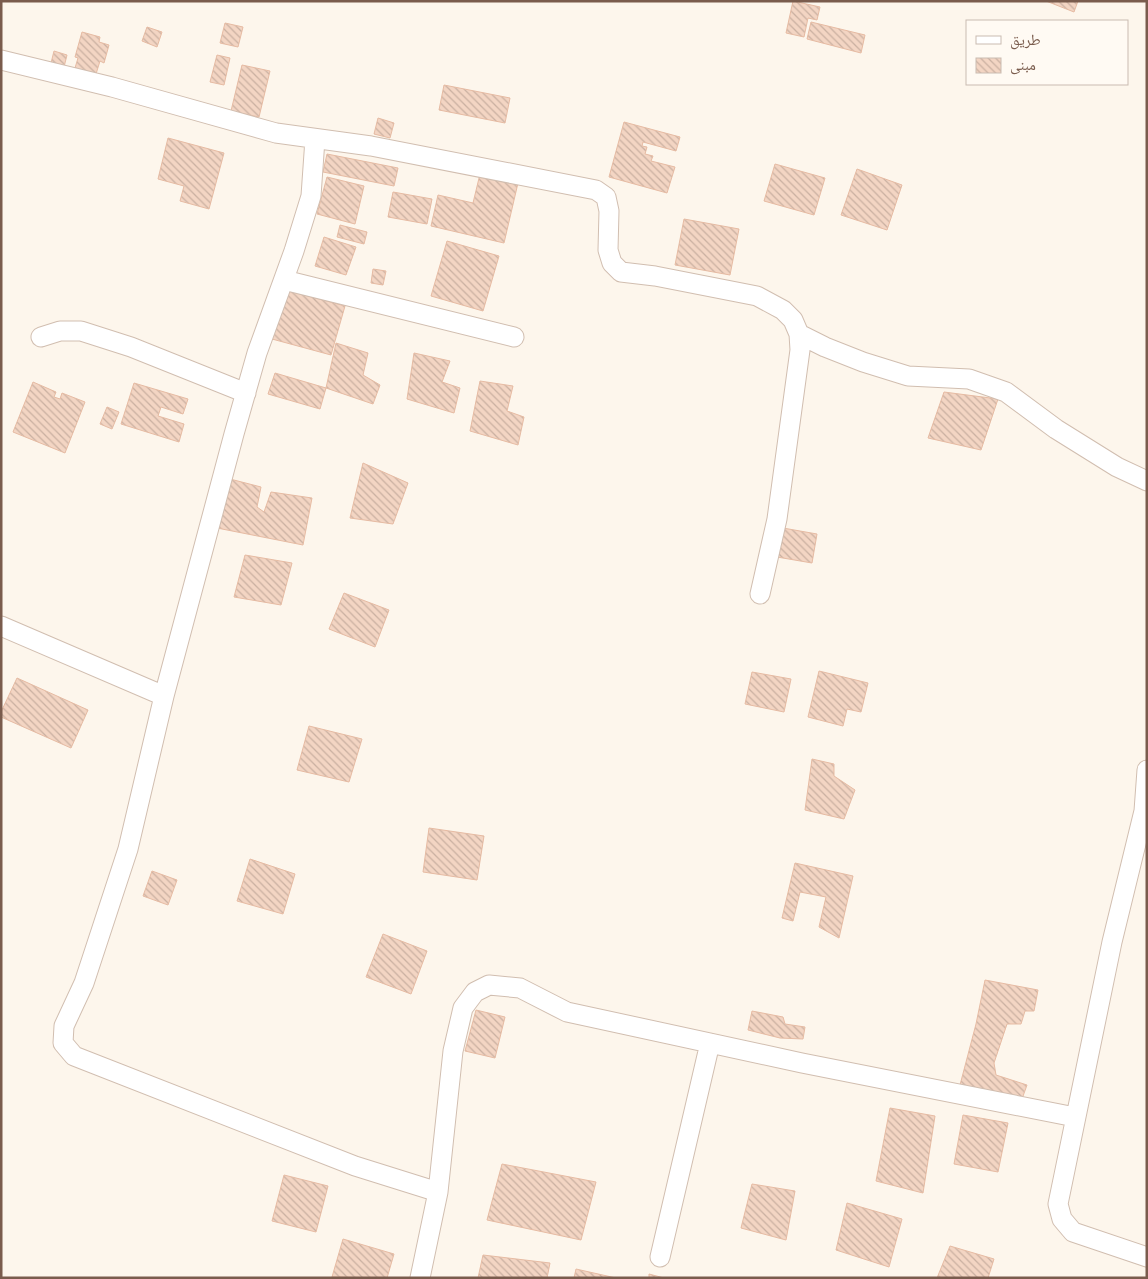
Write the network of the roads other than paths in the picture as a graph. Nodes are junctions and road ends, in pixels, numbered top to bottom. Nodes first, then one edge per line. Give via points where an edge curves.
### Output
1 (1, 60) edge
2 (315, 139) junction
3 (284, 280) junction
4 (799, 334) junction
5 (41, 337) dead end
6 (514, 337) dead end
7 (246, 393) junction
8 (1147, 481) edge
9 (760, 594) dead end
10 (1, 626) edge
11 (164, 696) junction
12 (1147, 770) edge
13 (710, 1043) junction
14 (1075, 1117) junction
15 (438, 1192) junction
16 (660, 1257) dead end
17 (1147, 1257) edge
18 (420, 1278) edge

1 - 2 street via 276,133
2 - 3 street via 312,196
2 - 4 street via 371,146 596,190 606,197 608,250 612,262 621,272 757,296 783,310 793,320
3 - 6 street
3 - 7 street
4 - 8 street via 863,362 908,376 969,379 1006,392 1117,467
4 - 9 street via 800,350 777,519
5 - 7 street via 60,331 81,331 131,347
7 - 11 street
10 - 11 street
11 - 15 street via 128,848 84,983 64,1026 63,1043 74,1056 355,1166
12 - 14 street via 1144,811
13 - 14 street
13 - 15 street via 567,1012 520,988 489,985 475,992 463,1008 453,1051
13 - 16 street
14 - 17 street via 1058,1204 1062,1219 1073,1232
15 - 18 street

